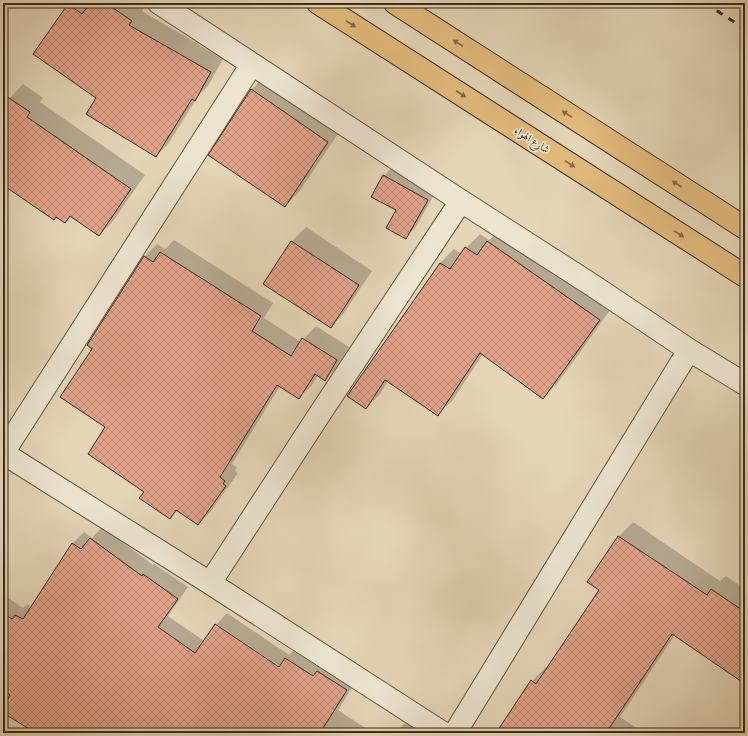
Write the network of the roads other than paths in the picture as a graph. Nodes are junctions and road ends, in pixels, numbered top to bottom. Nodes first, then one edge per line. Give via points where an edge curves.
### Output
1 (159, 3) edge
2 (318, 3) edge
3 (395, 3) edge
4 (252, 64) junction
5 (461, 201) junction
6 (745, 228) edge
7 (745, 276) edge
8 (689, 350) junction
9 (745, 384) edge
10 (3, 453) edge
11 (210, 583) junction
12 (443, 733) edge
13 (455, 733) edge

1 - 4 street
2 -> 7 highway, شارع الهواء
6 -> 3 highway
4 - 5 street
4 - 10 street
5 - 8 street
5 - 11 street
8 - 9 street
8 - 13 street
10 - 11 street
11 - 12 street

